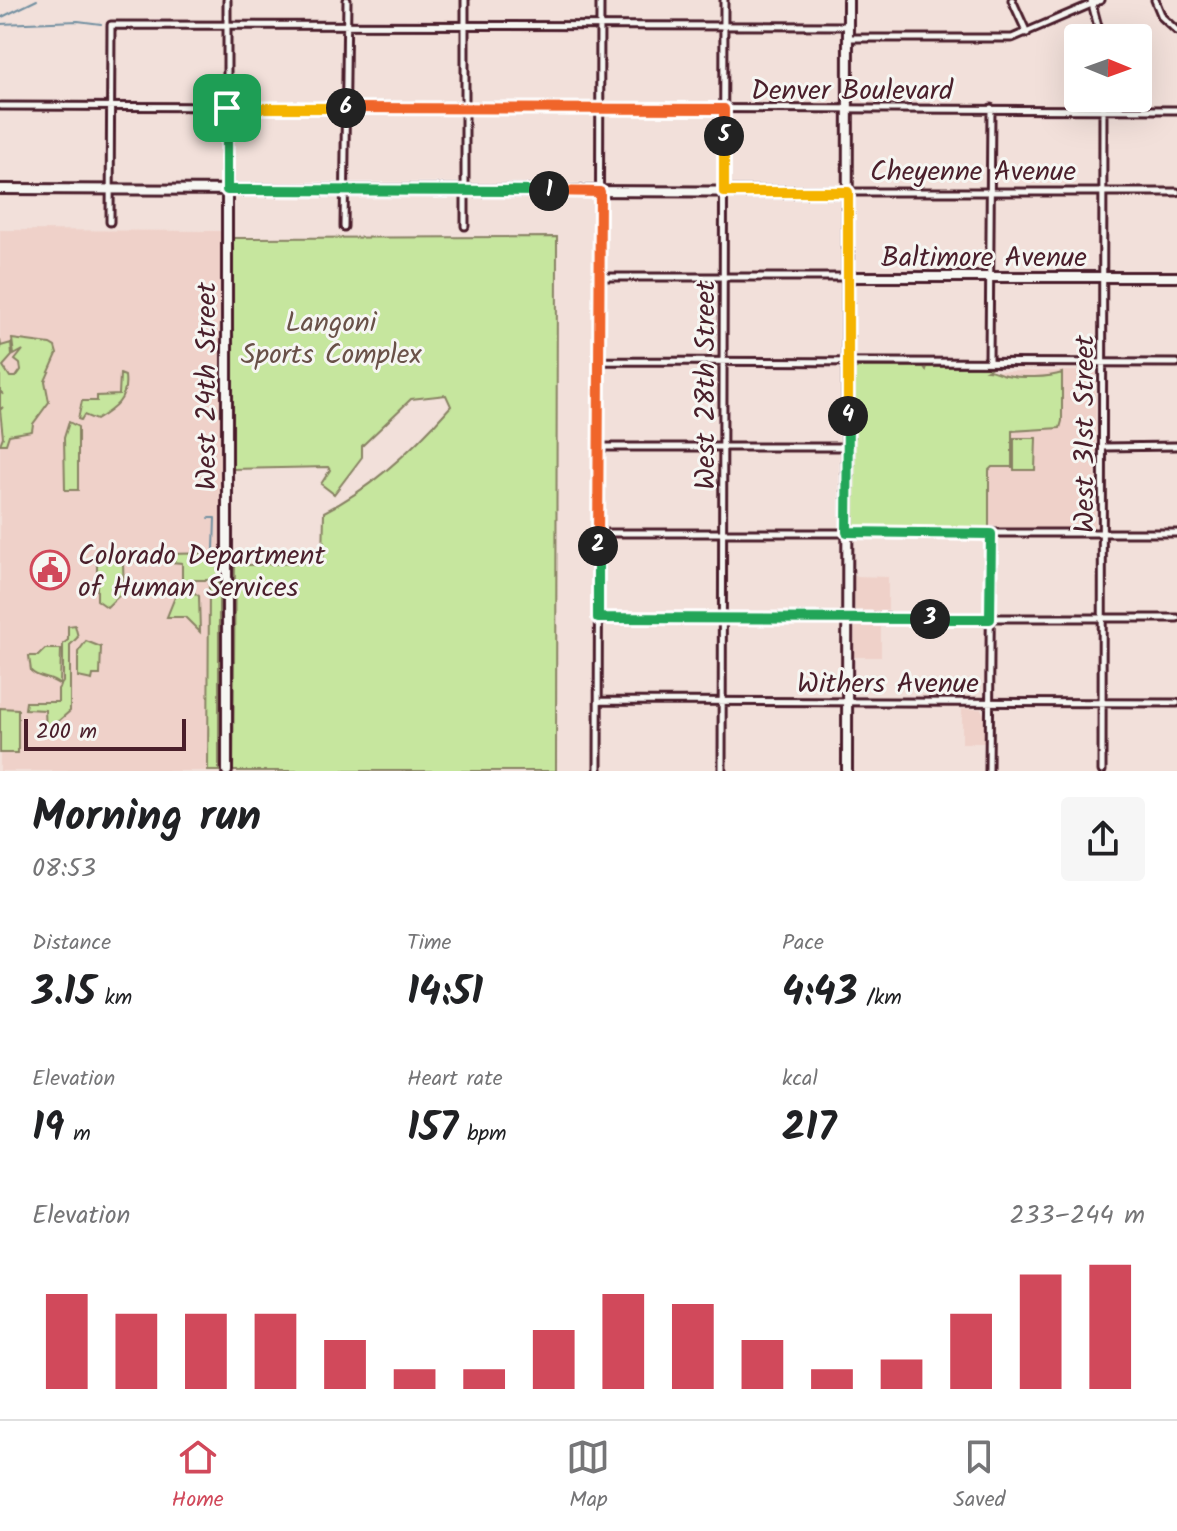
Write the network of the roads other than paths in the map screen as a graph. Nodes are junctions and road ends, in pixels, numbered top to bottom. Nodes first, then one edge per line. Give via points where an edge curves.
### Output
1 (227, 0) edge
2 (347, 0) edge
3 (465, 0) edge
4 (600, 0) edge
5 (724, 0) edge
6 (848, 0) edge
7 (1012, 0) edge
8 (1101, 0) edge
9 (1155, 0) edge
10 (1092, 2) edge
11 (1098, 24) edge
12 (347, 25) junction
13 (227, 26) junction
14 (465, 26) junction
15 (724, 26) junction
16 (848, 26) junction
17 (600, 27) junction
18 (1177, 31) edge
19 (1027, 33) junction
20 (848, 38) junction
21 (0, 106) edge
22 (465, 107) junction
23 (110, 108) junction
24 (227, 108) junction
25 (346, 108) junction
26 (991, 108) junction
27 (600, 109) junction
28 (724, 109) junction
29 (848, 109) junction
30 (1064, 109) edge
31 (1152, 110) edge
32 (1177, 110) edge
33 (1103, 112) edge
34 (110, 188) junction
35 (0, 189) edge
36 (227, 190) junction
37 (345, 190) junction
38 (990, 190) junction
39 (465, 191) junction
40 (600, 192) junction
41 (724, 192) junction
42 (848, 192) junction
43 (1103, 192) junction
44 (1177, 192) edge
45 (110, 222) dead end
46 (465, 226) dead end
47 (344, 227) dead end
48 (600, 277) junction
49 (724, 277) junction
50 (848, 277) junction
51 (991, 277) junction
52 (1177, 277) edge
53 (1103, 278) junction
54 (599, 361) junction
55 (724, 362) junction
56 (848, 362) junction
57 (989, 362) junction
58 (1103, 363) junction
59 (1177, 363) edge
60 (1177, 446) edge
61 (598, 447) junction
62 (723, 447) junction
63 (848, 447) junction
64 (1103, 447) junction
65 (723, 532) junction
66 (847, 532) junction
67 (598, 533) junction
68 (1177, 533) edge
69 (991, 534) junction
70 (1102, 534) junction
71 (723, 617) junction
72 (598, 618) junction
73 (1102, 618) junction
74 (1177, 618) edge
75 (846, 619) junction
76 (990, 619) junction
77 (598, 701) junction
78 (723, 702) junction
79 (847, 702) junction
80 (990, 702) junction
81 (1102, 703) junction
82 (1177, 703) edge
83 (227, 771) edge
84 (598, 771) edge
85 (722, 771) edge
86 (847, 771) edge
87 (989, 771) edge
88 (1102, 771) edge

1 - 13 street, West 24th Street
2 - 12 street
3 - 14 street
4 - 17 street
5 - 15 street, West 28th Street
6 - 16 street
7 - 19 street
8 - 10 street
9 - 18 street via 1162,17
10 - 11 street
10 - 19 street
12 - 13 street
12 - 14 street
12 - 25 street
13 - 23 street via 111,25
13 - 24 street, West 24th Street
14 - 17 street
14 - 22 street
15 - 16 street
15 - 17 street
15 - 28 street, West 28th Street
16 - 20 street
17 - 27 street
19 - 20 street via 1003,39
20 - 29 street
21 - 23 street, Denver Boulevard
22 - 25 street, Denver Boulevard
22 - 27 street, Denver Boulevard
22 - 39 street
23 - 24 street, Denver Boulevard
23 - 34 street
24 - 25 street, Denver Boulevard
24 - 36 street, West 24th Street
25 - 37 street
26 - 29 street, Denver Boulevard
26 - 30 street, Denver Boulevard
26 - 38 street
27 - 28 street, Denver Boulevard
27 - 40 street
28 - 29 street, Denver Boulevard
28 - 41 street, West 28th Street
29 - 42 street
31 - 32 street, Denver Boulevard
33 - 43 street, West 31st Street
34 - 35 street, Cheyenne Avenue
34 - 36 street, Cheyenne Avenue
34 - 45 street
36 - 37 street, Cheyenne Avenue
36 - 83 street, West 24th Street
37 - 39 street, Cheyenne Avenue
37 - 47 street
38 - 42 street, Cheyenne Avenue
38 - 43 street, Cheyenne Avenue
38 - 51 street
39 - 40 street, Cheyenne Avenue
39 - 46 street
40 - 41 street, Cheyenne Avenue
40 - 48 street
41 - 42 street, Cheyenne Avenue
41 - 49 street, West 28th Street
42 - 50 street
43 - 44 street, Cheyenne Avenue
43 - 53 street, West 31st Street
48 - 49 street, Baltimore Avenue
48 - 54 street
49 - 50 street, Baltimore Avenue
49 - 55 street, West 28th Street
50 - 51 street, Baltimore Avenue
50 - 56 street
51 - 53 street, Baltimore Avenue
51 - 57 street
52 - 53 street, Baltimore Avenue
53 - 58 street, West 31st Street
54 - 55 street
54 - 61 street
55 - 56 street
55 - 62 street, West 28th Street
56 - 57 street
56 - 63 street
57 - 58 street
58 - 59 street
58 - 64 street, West 31st Street
60 - 64 street
61 - 62 street
61 - 67 street
62 - 63 street
62 - 65 street, West 28th Street
63 - 66 street
64 - 70 street, West 31st Street
65 - 66 street
65 - 67 street
65 - 71 street, West 28th Street
66 - 69 street
66 - 75 street
67 - 72 street
68 - 70 street
69 - 70 street
69 - 76 street
70 - 73 street, West 31st Street
71 - 72 street
71 - 75 street
71 - 78 street, West 28th Street
72 - 77 street
73 - 74 street
73 - 76 street
73 - 81 street, West 31st Street
75 - 76 street
75 - 79 street
76 - 80 street
77 - 78 street, Withers Avenue
77 - 84 street
78 - 79 street, Withers Avenue
78 - 85 street, West 28th Street
79 - 80 street, Withers Avenue
79 - 86 street
80 - 81 street, Withers Avenue
80 - 87 street
81 - 82 street, Withers Avenue
81 - 88 street, West 31st Street

